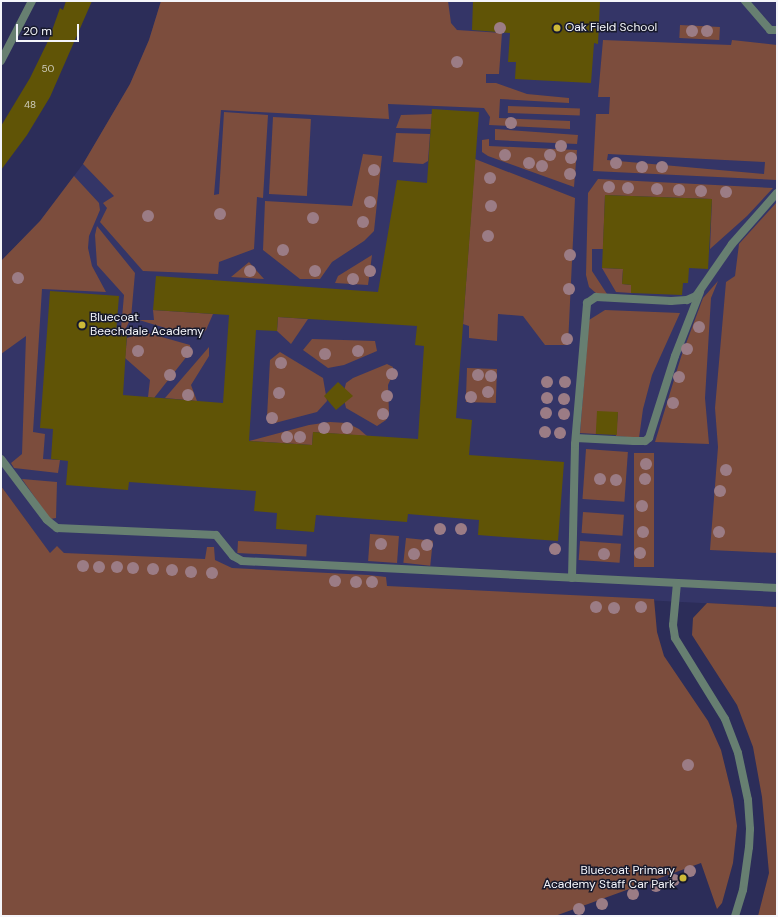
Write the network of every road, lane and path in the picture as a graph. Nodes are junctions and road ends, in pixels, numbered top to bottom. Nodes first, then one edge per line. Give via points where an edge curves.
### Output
1 (32, 1) edge
2 (745, 1) edge
3 (777, 30) edge
4 (1, 61) edge
5 (777, 194) edge
6 (700, 291) junction
7 (576, 438) junction
8 (1, 459) edge
9 (572, 578) junction
10 (677, 583) junction
11 (777, 588) edge
12 (735, 916) edge

1 - 4 street
2 - 3 street via 770,30
5 - 6 street via 732,244
6 - 7 street via 675,356 649,438 645,441
6 - 7 street via 686,300 596,297 590,300 585,309
7 - 9 street
8 - 9 street via 47,520 57,528 216,535 233,556 242,561
9 - 10 street
10 - 11 street
10 - 12 street via 673,625 675,638 725,719 738,753 748,800 749,847 743,890

